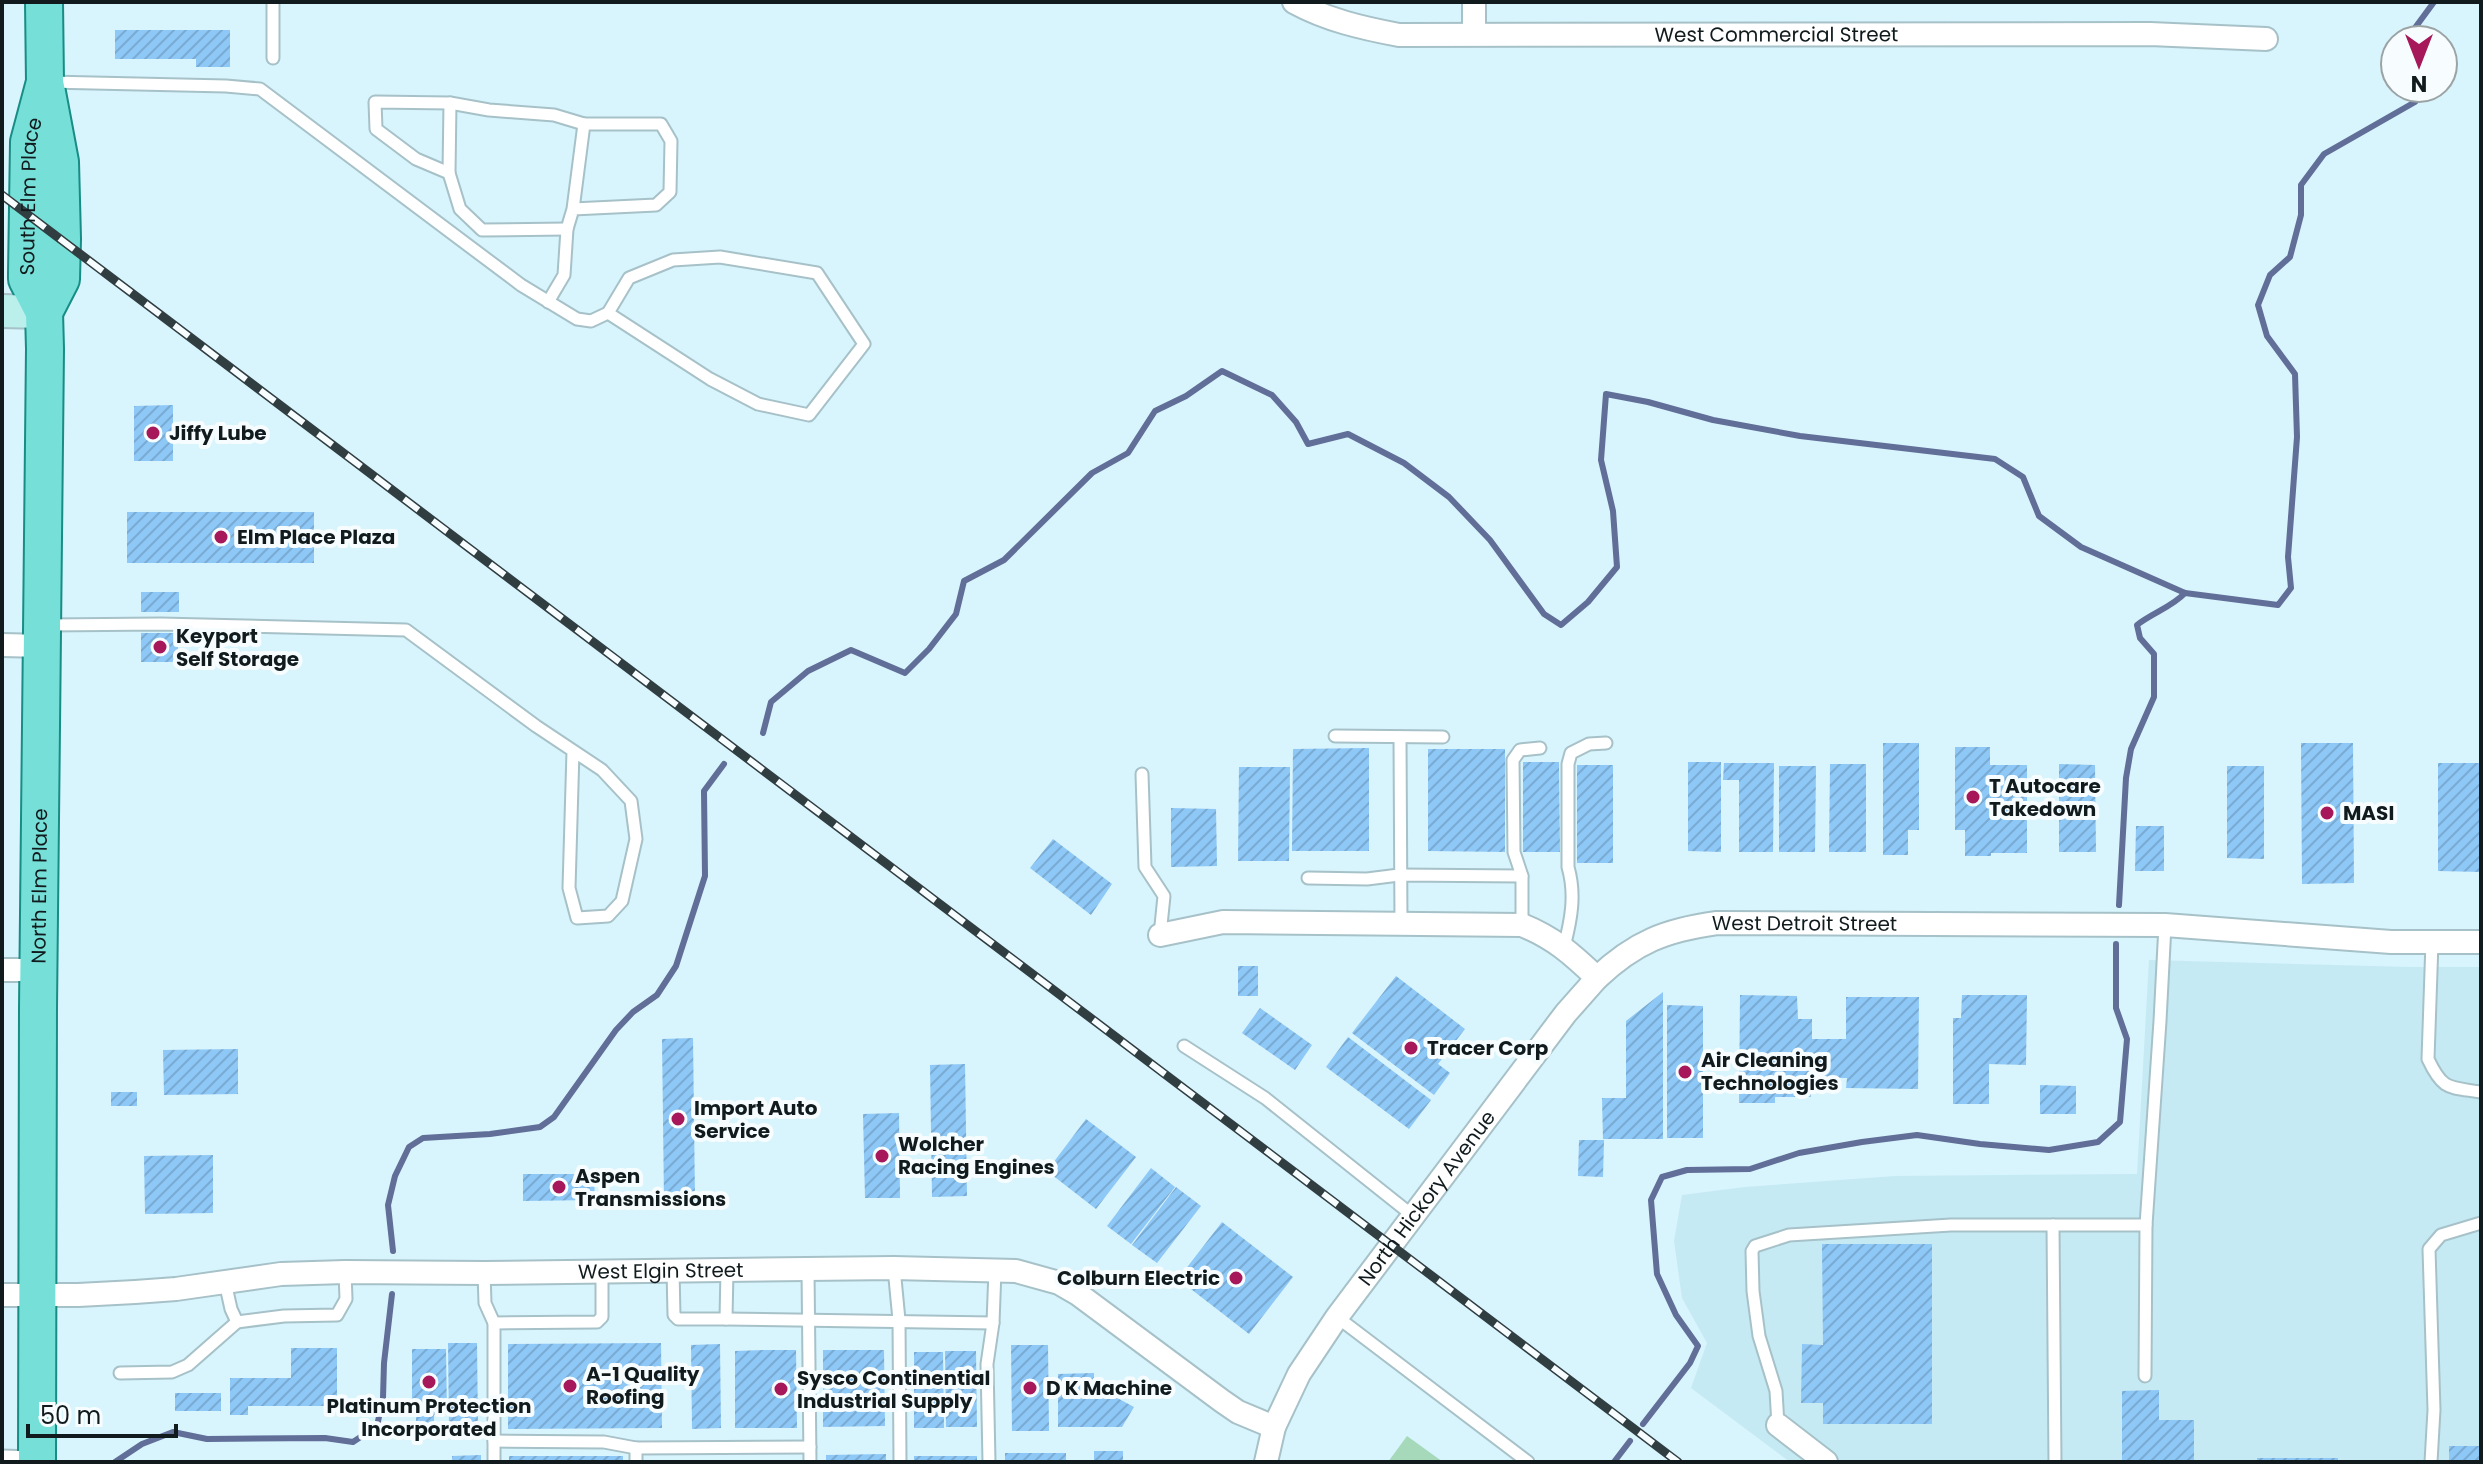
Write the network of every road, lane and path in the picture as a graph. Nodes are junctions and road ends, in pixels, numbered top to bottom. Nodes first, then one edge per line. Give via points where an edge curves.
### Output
1 (44, 2) edge
2 (273, 2) edge
3 (1294, 2) edge
4 (1474, 2) edge
5 (1474, 34) junction
6 (2266, 39) dead end
7 (273, 58) dead end
8 (45, 82) junction
9 (450, 103) junction
10 (584, 124) junction
11 (449, 173) junction
12 (573, 209) junction
13 (567, 229) junction
14 (548, 302) junction
15 (2, 311) edge
16 (44, 312) junction
17 (608, 313) junction
18 (43, 636) junction
19 (2, 645) edge
20 (1335, 736) dead end
21 (1400, 737) junction
22 (1443, 737) dead end
23 (1606, 743) dead end
24 (1540, 748) dead end
25 (573, 751) junction
26 (1142, 774) dead end
27 (1399, 875) junction
28 (1522, 876) junction
29 (1308, 878) dead end
30 (1401, 924) junction
31 (1522, 925) junction
32 (2165, 925) junction
33 (1160, 935) joint
34 (2432, 942) junction
35 (2481, 942) edge
36 (1564, 947) junction
37 (2, 970) edge
38 (38, 970) junction
39 (1597, 978) junction
40 (1184, 1046) dead end
41 (2481, 1092) edge
42 (1412, 1215) junction
43 (2481, 1223) edge
44 (2053, 1225) junction
45 (2146, 1225) junction
46 (894, 1268) junction
47 (673, 1270) junction
48 (727, 1270) junction
49 (808, 1270) junction
50 (995, 1270) junction
51 (602, 1271) junction
52 (345, 1272) junction
53 (484, 1273) junction
54 (225, 1282) junction
55 (19, 1295) edge
56 (1337, 1317) junction
57 (726, 1319) junction
58 (809, 1320) junction
59 (899, 1320) junction
60 (237, 1322) junction
61 (494, 1323) junction
62 (993, 1323) junction
63 (120, 1373) dead end
64 (2145, 1376) dead end
65 (1778, 1425) joint
66 (1274, 1427) junction
67 (494, 1441) junction
68 (810, 1447) junction
69 (636, 1448) junction
70 (2, 1456) edge
71 (37, 1459) edge
72 (494, 1462) edge
73 (636, 1462) edge
74 (810, 1462) edge
75 (900, 1462) edge
76 (989, 1462) edge
77 (1266, 1462) edge
78 (1528, 1462) edge
79 (1826, 1462) edge
80 (2055, 1462) edge
81 (2431, 1462) edge

1 - 8 main road, South Elm Place
2 - 7 lane
3 - 5 street, West Commercial Street via 1356,27 1399,35
4 - 5 street
5 - 6 street, West Commercial Street via 2134,34
8 - 14 lane via 260,89
8 - 16 main road, South Elm Place via 60,162 62,239 61,279
9 - 10 lane via 554,115
9 - 11 lane
9 - 11 lane via 375,102 376,129 416,159
10 - 12 lane
10 - 12 lane via 661,124 671,141 670,192 656,205
11 - 13 lane via 460,209 482,230
12 - 13 lane
13 - 14 lane via 564,275
14 - 17 lane via 577,319 591,321
15 - 16 street
16 - 18 main road, North Elm Place
17 - 17 lane via 758,404 809,415 864,344 817,273 720,257 673,260 629,278
18 - 19 street
18 - 25 lane via 161,624 406,630
18 - 38 main road, North Elm Place
20 - 21 lane
21 - 22 lane
21 - 27 lane
23 - 36 lane via 1571,753 1568,764 1568,867 1573,883
24 - 28 lane via 1520,750 1513,760 1514,852
25 - 25 lane via 602,770 631,801 636,839 622,901 608,916 577,918 569,888
26 - 33 lane via 1145,867 1164,896
27 - 28 lane
27 - 29 lane
27 - 30 lane
28 - 31 lane
30 - 31 street
30 - 33 street via 1223,922
31 - 36 street
32 - 34 street, West Detroit Street
32 - 39 street, West Detroit Street via 1717,923 1645,942
32 - 45 lane
34 - 35 street, West Detroit Street
34 - 41 lane via 2428,1059 2447,1086
36 - 39 street
37 - 38 street
38 - 55 main road, North Elm Place
39 - 42 street, North Hickory Avenue
40 - 42 lane via 1265,1098
42 - 56 street, North Hickory Avenue
43 - 81 lane via 2441,1235 2429,1249
44 - 45 lane
44 - 65 lane via 1789,1235 1755,1246 1753,1291 1759,1336 1776,1391
44 - 80 lane
45 - 64 lane
46 - 49 street, West Elgin Street
46 - 50 street, West Elgin Street
46 - 59 lane
47 - 48 street, West Elgin Street
47 - 51 street, West Elgin Street
47 - 57 lane via 678,1319
48 - 49 street, West Elgin Street
48 - 57 lane
49 - 58 lane
50 - 62 lane
50 - 66 street, West Elgin Street via 1059,1283 1238,1412
51 - 53 street, West Elgin Street
51 - 61 lane via 602,1317 597,1322
52 - 53 street, West Elgin Street
52 - 54 street, West Elgin Street
52 - 60 lane via 346,1299 337,1315
53 - 61 lane via 485,1303
54 - 55 street, West Elgin Street via 135,1292
54 - 60 lane
55 - 71 main road, North Elm Place
56 - 66 street, North Hickory Avenue via 1299,1374
56 - 78 lane
57 - 58 lane
58 - 59 lane
58 - 68 lane
59 - 62 lane
59 - 75 lane
60 - 63 lane via 188,1365 172,1372
61 - 67 lane
62 - 76 lane via 987,1364
65 - 79 street
66 - 77 street, North Hickory Avenue
67 - 69 lane via 604,1442
67 - 72 lane
68 - 69 lane
68 - 74 lane
69 - 73 lane
70 - 71 lane

